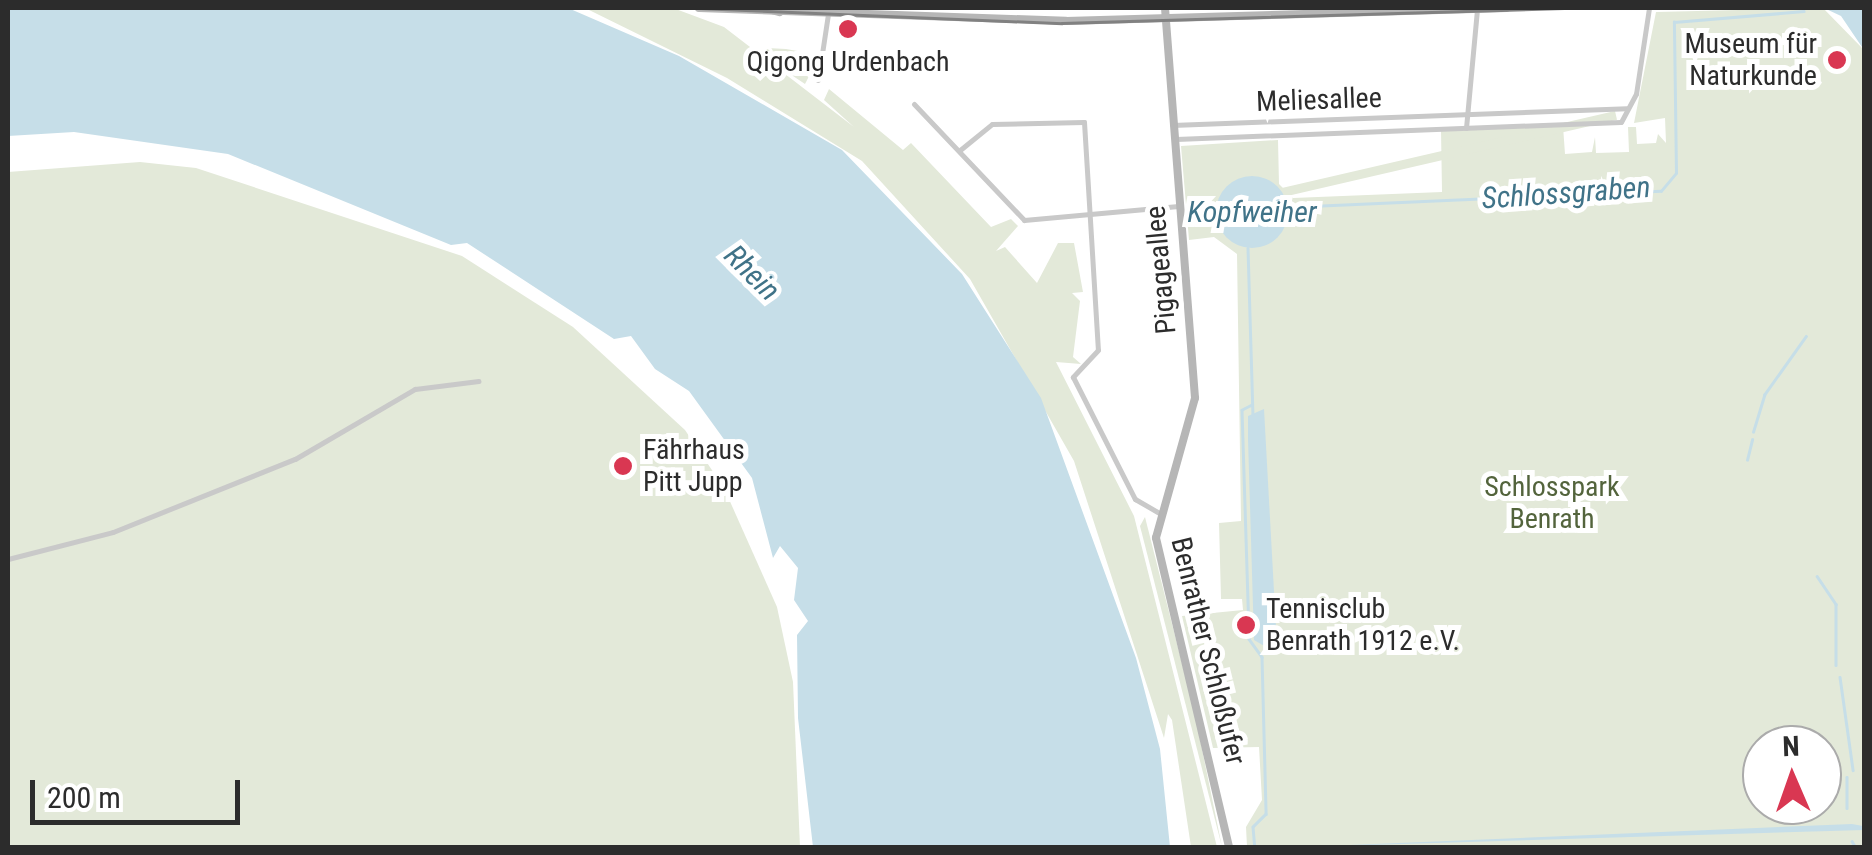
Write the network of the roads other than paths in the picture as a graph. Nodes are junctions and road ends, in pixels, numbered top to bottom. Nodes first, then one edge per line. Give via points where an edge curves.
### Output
1 (700, 8) edge
2 (764, 8) edge
3 (1066, 8) edge
4 (1166, 8) edge
5 (1477, 8) edge
6 (1507, 8) edge
7 (1649, 8) edge
8 (1321, 10) edge
9 (779, 12) junction
10 (914, 12) edge
11 (828, 14) junction
12 (1165, 18) junction
13 (1066, 21) junction
14 (818, 80) dead end
15 (914, 104) dead end
16 (1628, 108) junction
17 (1468, 114) junction
18 (1172, 125) junction
19 (1466, 128) junction
20 (1173, 138) junction
21 (960, 150) junction
22 (1178, 206) junction
23 (1094, 215) junction
24 (478, 381) dead end
25 (1158, 513) junction
26 (8, 559) edge
27 (1229, 848) edge

1 - 9 street
2 - 9 street
3 - 13 street
4 - 12 street, Pigageallee
5 - 6 street
5 - 8 street
5 - 17 street
7 - 16 street
8 - 12 street
9 - 11 street
10 - 11 street
10 - 13 street
11 - 14 street
12 - 13 street
12 - 18 street, Pigageallee
15 - 21 street
16 - 17 street, Meliesallee
16 - 19 street, Meliesallee via 1621,122
17 - 18 street, Meliesallee
17 - 19 street
18 - 20 street, Pigageallee
19 - 20 street, Meliesallee
20 - 22 street, Pigageallee
21 - 23 street via 1024,220
21 - 23 street via 992,124 1081,119
22 - 23 street
22 - 25 street, Pigageallee via 1195,398
23 - 25 street, Benrather Schloßufer via 1098,355 1073,374 1136,502
24 - 26 street via 416,389 295,459 113,532
25 - 27 street, Benrather Schloßufer via 1162,568

